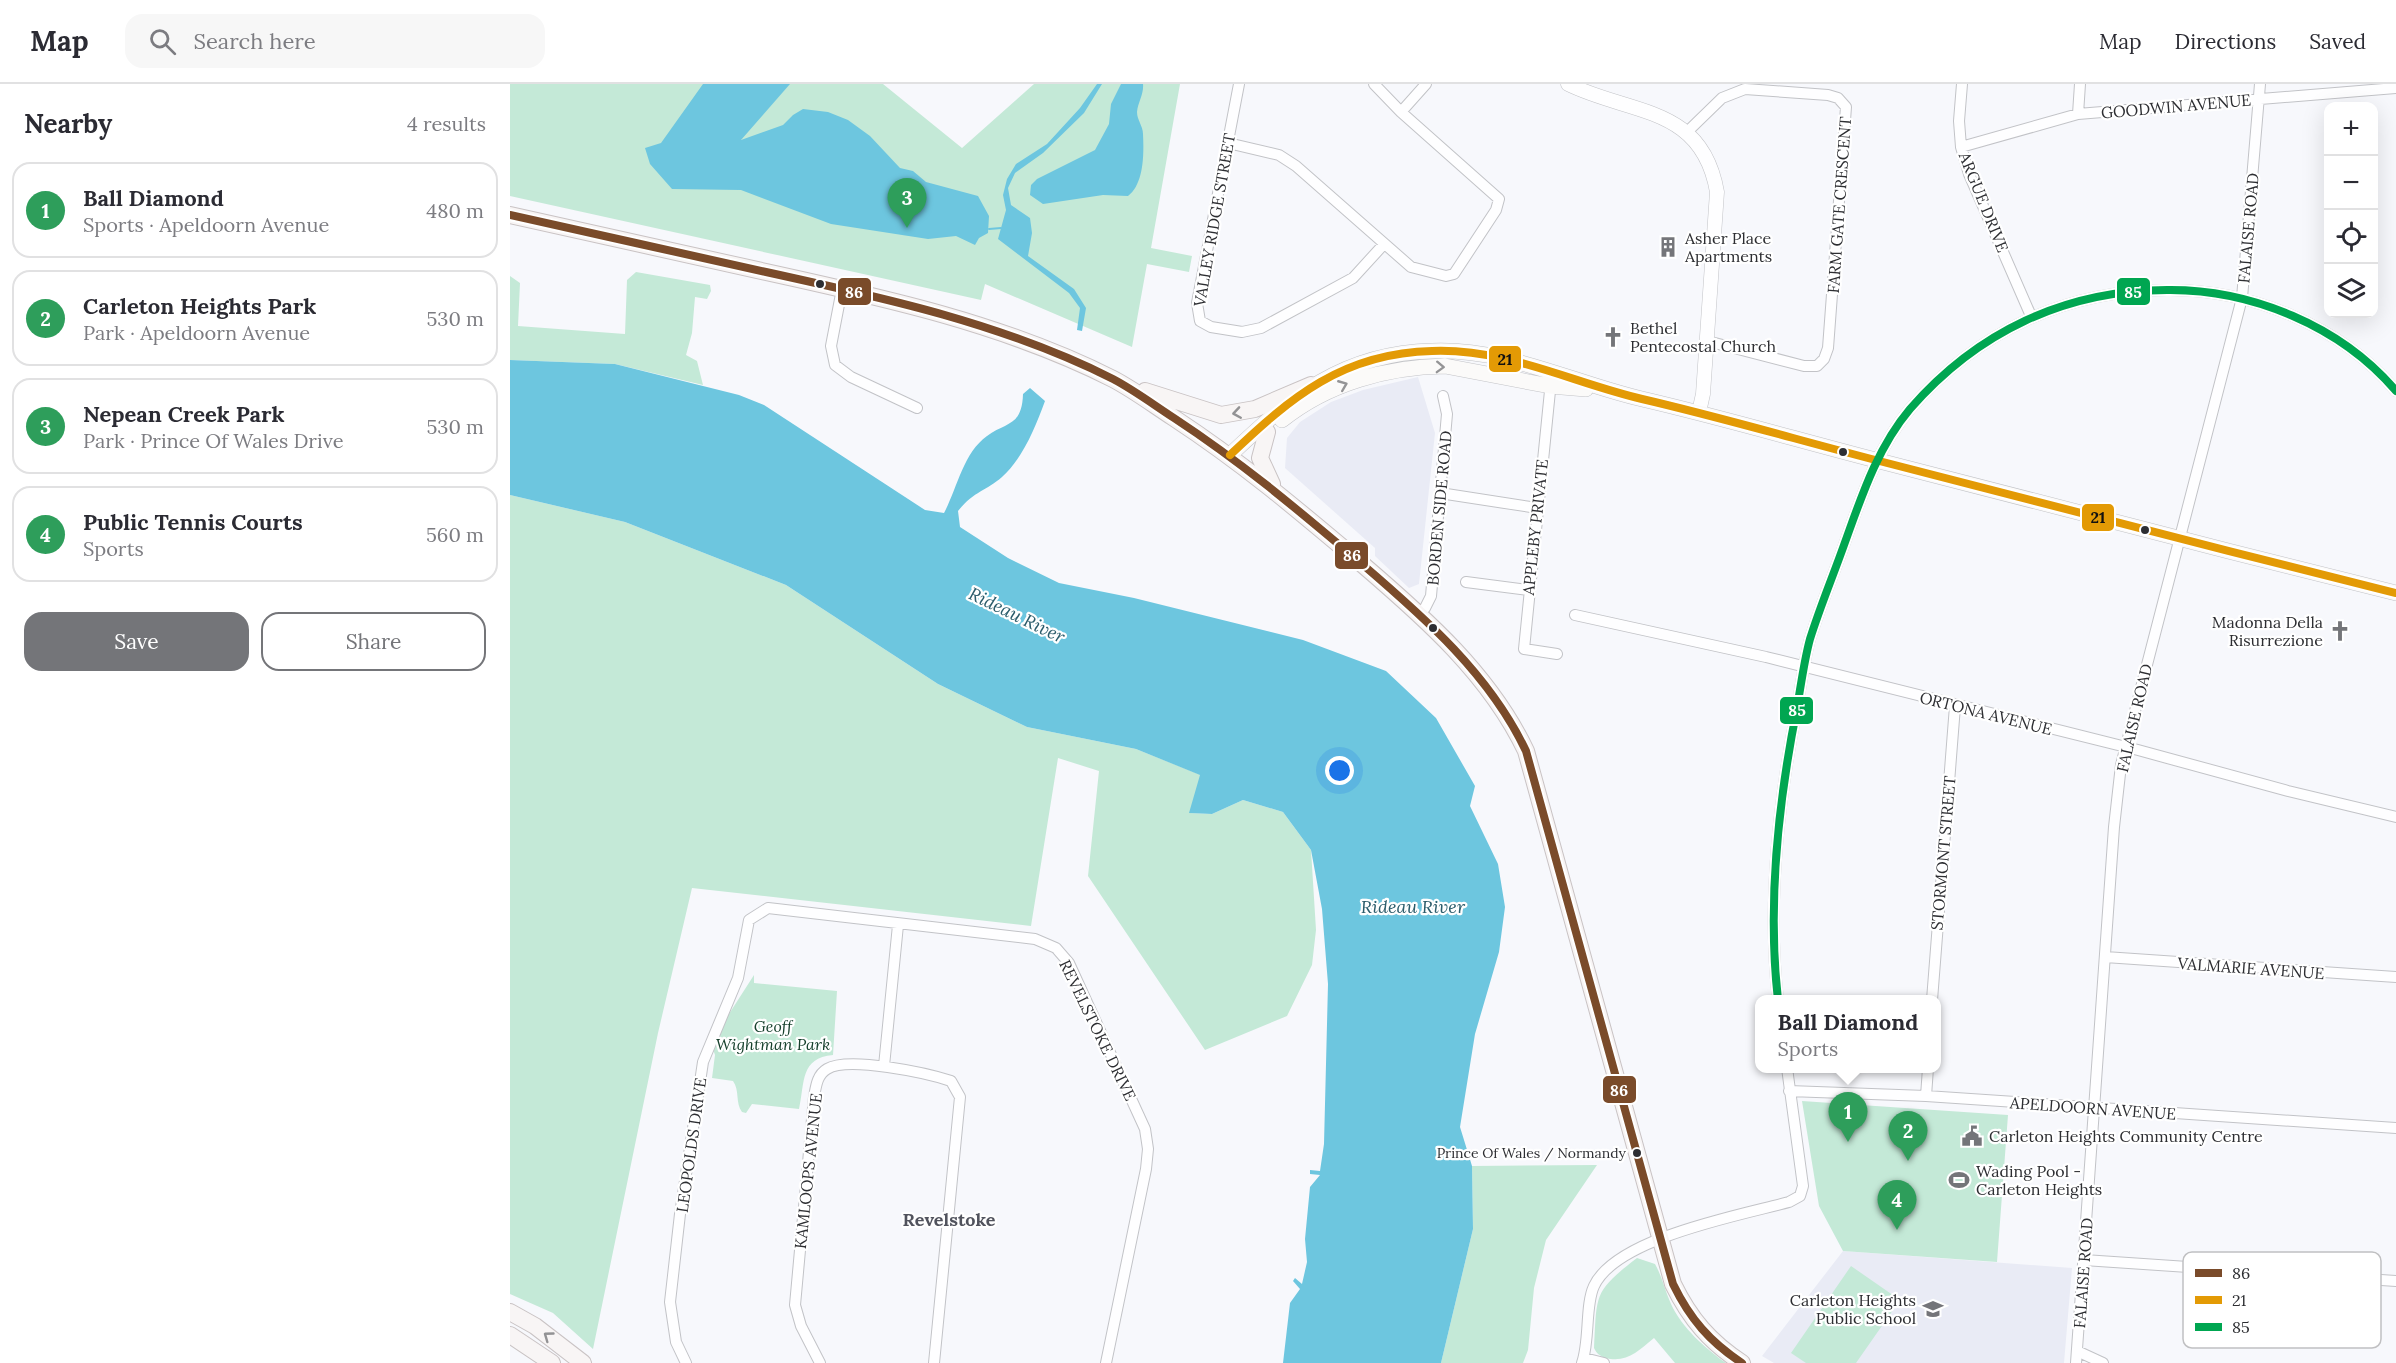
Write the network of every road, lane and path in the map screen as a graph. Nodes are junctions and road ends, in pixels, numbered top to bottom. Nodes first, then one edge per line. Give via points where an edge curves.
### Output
1 (1239, 84) edge
2 (1374, 84) edge
3 (1426, 84) edge
4 (1568, 84) edge
5 (1962, 84) edge
6 (2080, 84) edge
7 (2260, 84) edge
8 (2396, 88) edge
9 (2259, 99) junction
10 (1401, 112) junction
11 (2078, 114) junction
12 (1686, 133) junction
13 (1228, 143) junction
14 (1961, 147) junction
15 (510, 215) edge
16 (1384, 244) junction
17 (842, 289) junction
18 (2242, 298) junction
19 (2031, 316) junction
20 (1707, 341) junction
21 (1380, 365) junction
22 (1551, 379) junction
23 (1115, 380) junction
24 (1311, 385) junction
25 (2396, 391) edge
26 (1443, 396) dead end
27 (917, 408) dead end
28 (1699, 412) junction
29 (1267, 432) junction
30 (1234, 458) junction
31 (1877, 460) junction
32 (1275, 489) junction
33 (1440, 493) junction
34 (1537, 508) junction
35 (2179, 539) junction
36 (1466, 582) dead end
37 (1528, 590) junction
38 (2396, 593) edge
39 (1417, 615) junction
40 (1575, 615) dead end
41 (1557, 654) dead end
42 (1805, 668) junction
43 (1956, 706) junction
44 (2126, 747) junction
45 (2396, 817) edge
46 (769, 908) joint
47 (898, 925) junction
48 (2105, 957) junction
49 (2396, 977) edge
50 (1778, 995) edge
51 (1932, 995) edge
52 (884, 1066) junction
53 (1787, 1073) edge
54 (1928, 1073) edge
55 (1789, 1091) junction
56 (1926, 1096) junction
57 (2094, 1108) junction
58 (2396, 1128) edge
59 (1660, 1238) junction
60 (2084, 1260) junction
61 (2183, 1267) edge
62 (2381, 1280) edge
63 (2396, 1281) edge
64 (510, 1312) edge
65 (510, 1335) edge
66 (2077, 1351) junction
67 (1583, 1361) edge
68 (552, 1363) edge
69 (583, 1363) edge
70 (686, 1363) edge
71 (820, 1363) edge
72 (934, 1363) edge
73 (1106, 1363) edge
74 (1604, 1363) edge
75 (1742, 1363) edge
76 (2076, 1363) edge
77 (2103, 1363) edge

1 - 13 street, VALLEY RIDGE STREET
2 - 10 street
3 - 10 street
4 - 12 street via 1654,112
5 - 14 street, ARGUE DRIVE
6 - 11 street
7 - 9 street, FALAISE ROAD
8 - 9 street, GOODWIN AVENUE
9 - 11 street, GOODWIN AVENUE
9 - 18 street, FALAISE ROAD
10 - 16 street via 1499,199 1454,274 1446,276 1411,267
11 - 14 street, GOODWIN AVENUE
12 - 20 street via 1708,159 1717,192
12 - 20 street, FARM GATE CRESCENT via 1722,98 1745,89 1828,95 1838,98 1846,107 1828,348 1824,359 1817,366 1804,366
13 - 16 street via 1280,155 1296,165
13 - 16 street, VALLEY RIDGE STREET via 1197,303 1198,317 1204,324 1242,332 1278,321 1353,278
14 - 19 street, ARGUE DRIVE
15 - 17 main road
17 - 23 main road via 956,316
17 - 27 street via 831,346 835,365 850,377
18 - 19 street via 2209,291 2138,290 2095,296
18 - 25 street via 2324,333 2369,363
18 - 35 street, FALAISE ROAD
19 - 31 street via 1961,358 1910,409
20 - 28 street
21 - 22 main road via 1432,351 1469,353
21 - 24 main road via 1353,365
29 -> 21 main road via 1285,417
22 - 28 main road
22 - 34 street, APPLEBY PRIVATE
24 -> 23 main road via 1255,409 1221,415
23 - 30 main road
24 - 30 main road via 1269,418
26 - 33 street, BORDEN SIDE ROAD via 1447,414
28 - 31 main road
29 - 30 main road
29 - 32 main road via 1260,458
30 - 32 main road
31 - 35 main road
31 - 42 street via 1810,641
32 - 39 main road
33 - 34 street
33 - 39 street, BORDEN SIDE ROAD via 1431,596
34 - 37 street, APPLEBY PRIVATE
35 - 38 main road
35 - 44 street, FALAISE ROAD
36 - 37 street
37 - 41 street, APPLEBY PRIVATE via 1524,649
39 - 59 main road via 1493,692 1526,751
40 - 42 street, ORTONA AVENUE
42 - 43 street, ORTONA AVENUE
42 - 50 street via 1790,741 1775,867
43 - 44 street, ORTONA AVENUE
43 - 51 street, STORMONT STREET
44 - 45 street, ORTONA AVENUE
44 - 48 street, FALAISE ROAD via 2114,827
46 - 47 street, REVELSTOKE DRIVE
46 - 70 street, LEOPOLDS DRIVE via 748,920 738,978 703,1062 670,1302 676,1342
47 - 52 street
47 - 73 street, REVELSTOKE DRIVE via 1035,939 1056,948 1069,963 1145,1129 1148,1149
48 - 49 street, VALMARIE AVENUE
48 - 57 street, FALAISE ROAD
52 - 71 street, KAMLOOPS AVENUE via 828,1068 818,1079 814,1097 795,1305
52 - 72 street via 951,1081 960,1097
53 - 55 street
54 - 56 street
55 - 56 street, APELDOORN AVENUE
55 - 59 street via 1803,1186 1800,1196
56 - 57 street, APELDOORN AVENUE
57 - 58 street, APELDOORN AVENUE
57 - 60 street, FALAISE ROAD
59 - 67 street via 1618,1262 1594,1286
59 - 75 main road via 1673,1284 1694,1322
60 - 61 street
60 - 66 street, FALAISE ROAD
62 - 63 street
69 -> 64 main road
65 - 68 main road
66 - 76 street, FALAISE ROAD
66 - 77 street
67 - 74 street

